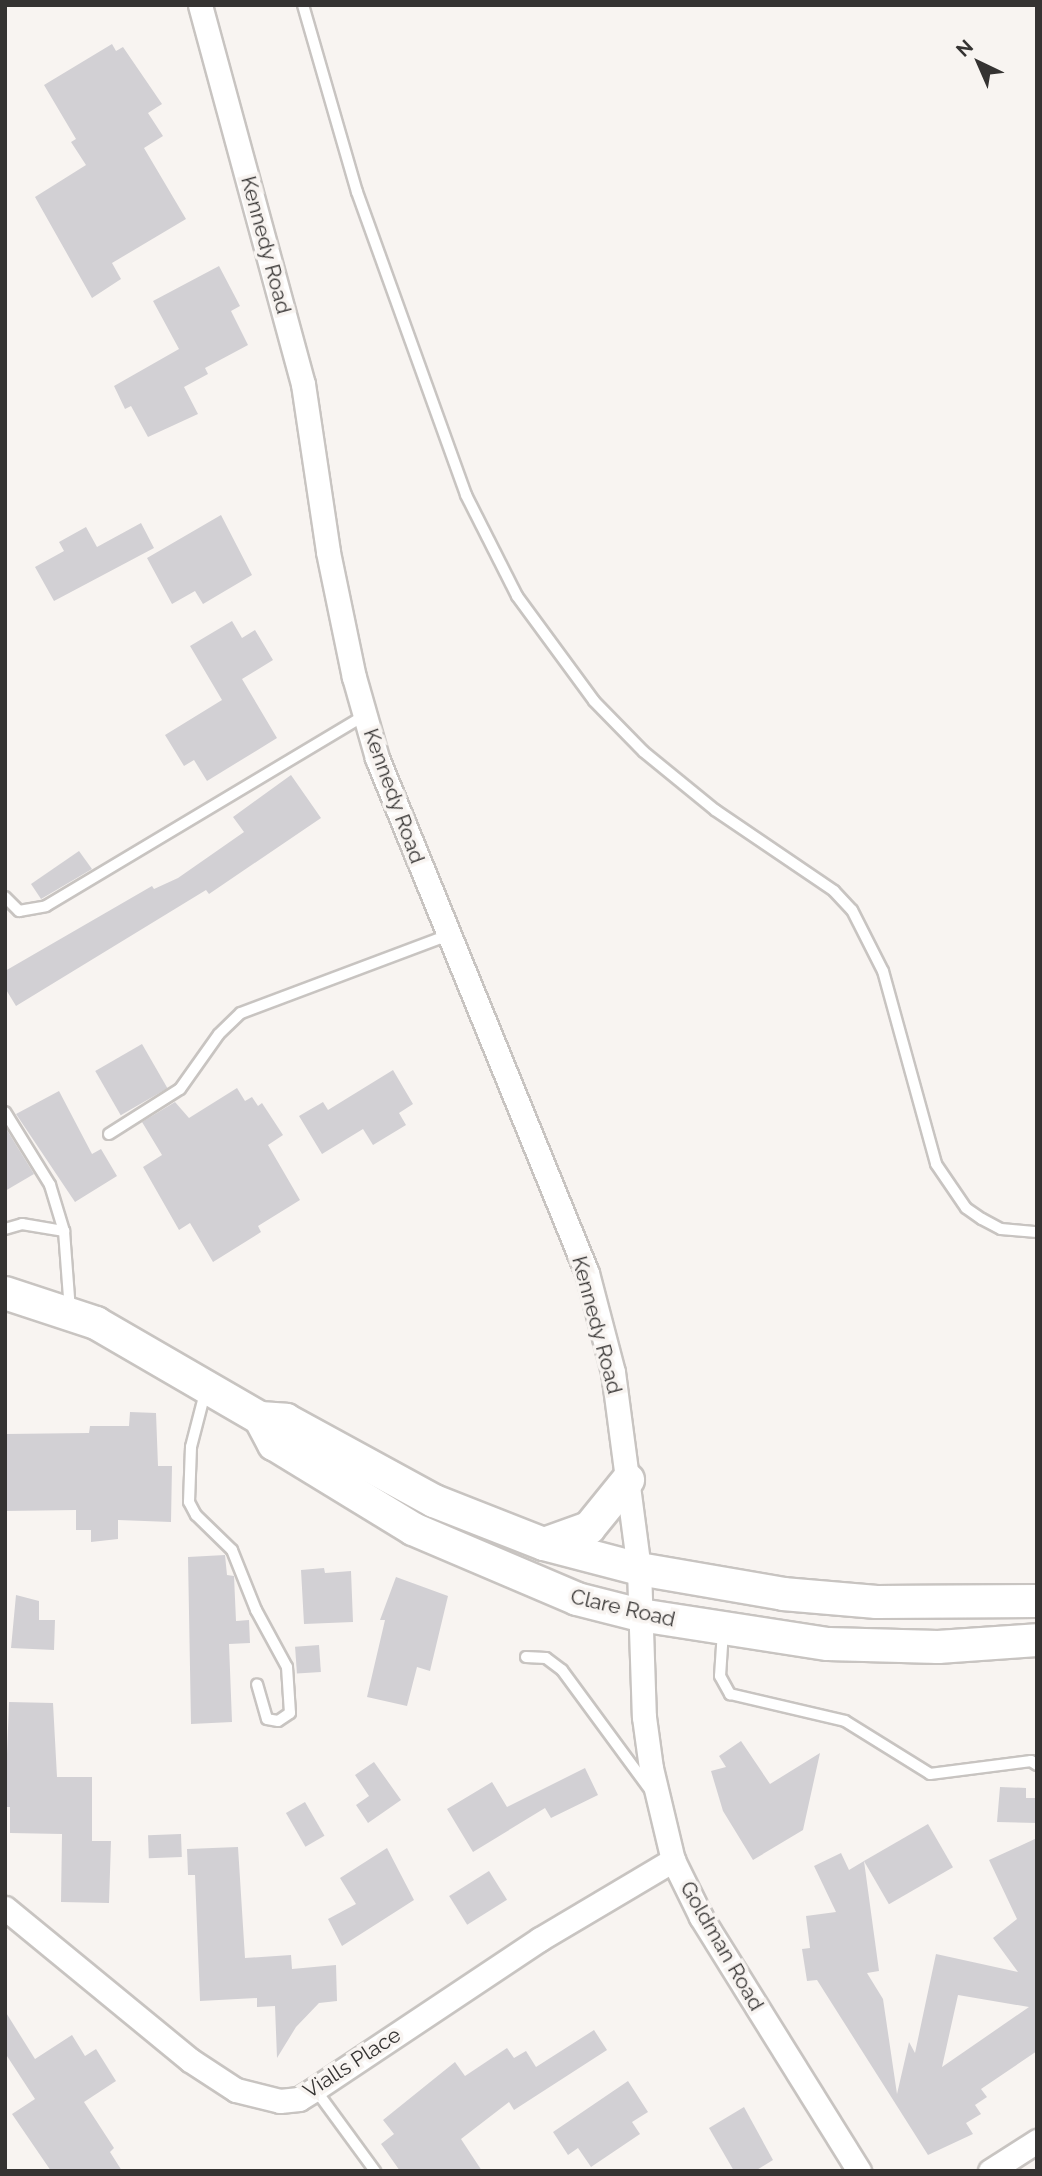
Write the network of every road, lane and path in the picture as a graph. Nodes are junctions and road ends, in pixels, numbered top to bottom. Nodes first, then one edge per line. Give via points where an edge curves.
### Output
1 (200, 5) edge
2 (303, 5) edge
3 (365, 715) junction
4 (5, 897) edge
5 (448, 935) junction
6 (5, 1112) edge
7 (109, 1134) dead end
8 (5, 1229) edge
9 (64, 1231) junction
10 (1037, 1232) edge
11 (5, 1293) edge
12 (70, 1313) junction
13 (206, 1386) junction
14 (260, 1418) junction
15 (628, 1480) junction
16 (544, 1544) junction
17 (639, 1569) junction
18 (1037, 1601) edge
19 (640, 1615) junction
20 (724, 1629) junction
21 (1037, 1640) edge
22 (526, 1657) dead end
23 (257, 1684) dead end
24 (1037, 1765) edge
25 (657, 1798) junction
26 (673, 1860) junction
27 (5, 1908) edge
28 (316, 2089) junction
29 (1037, 2141) edge
30 (375, 2171) edge
31 (859, 2171) edge
32 (990, 2171) edge

1 - 3 street, Kennedy Road via 303,384 328,552
2 - 10 lane via 357,192 466,495 517,596 594,701 644,752 715,810 834,891 852,910 883,971 936,1164 966,1208 982,1219 1001,1229
3 - 4 lane via 46,906 19,911
3 - 5 street, Kennedy Road via 401,824
5 - 7 lane via 241,1013 219,1034 180,1089
5 - 15 street, Kennedy Road via 587,1273 613,1372
6 - 9 lane via 50,1185
8 - 9 lane via 22,1224
9 - 12 lane
11 - 12 street, Clare Road
12 - 13 street, Clare Road via 121,1335
13 - 14 street, Clare Road
13 - 23 lane via 191,1447 189,1502 232,1550 256,1610 287,1667 290,1713 278,1721 267,1719
14 - 16 street, Clare Road via 286,1420 434,1501
14 - 19 street, Clare Road via 274,1444 413,1529 533,1582
15 - 16 street via 589,1528
15 - 17 street, Kennedy Road
16 - 17 street, Clare Road
17 - 18 street, Clare Road via 783,1594 877,1602
17 - 19 street, Kennedy Road
19 - 20 street, Clare Road
19 - 25 street, Goldman Road via 644,1717
20 - 21 street, Clare Road via 879,1646
20 - 24 lane via 720,1676 730,1694 845,1721 930,1774 1031,1761
22 - 25 lane via 546,1658 562,1670 623,1759
25 - 26 street, Goldman Road
26 - 28 street, Vialls Place via 540,1939
26 - 31 street, Goldman Road via 701,1917
27 - 28 street, Vialls Place via 190,2060 236,2090 279,2101 299,2099
28 - 30 lane
29 - 32 street

